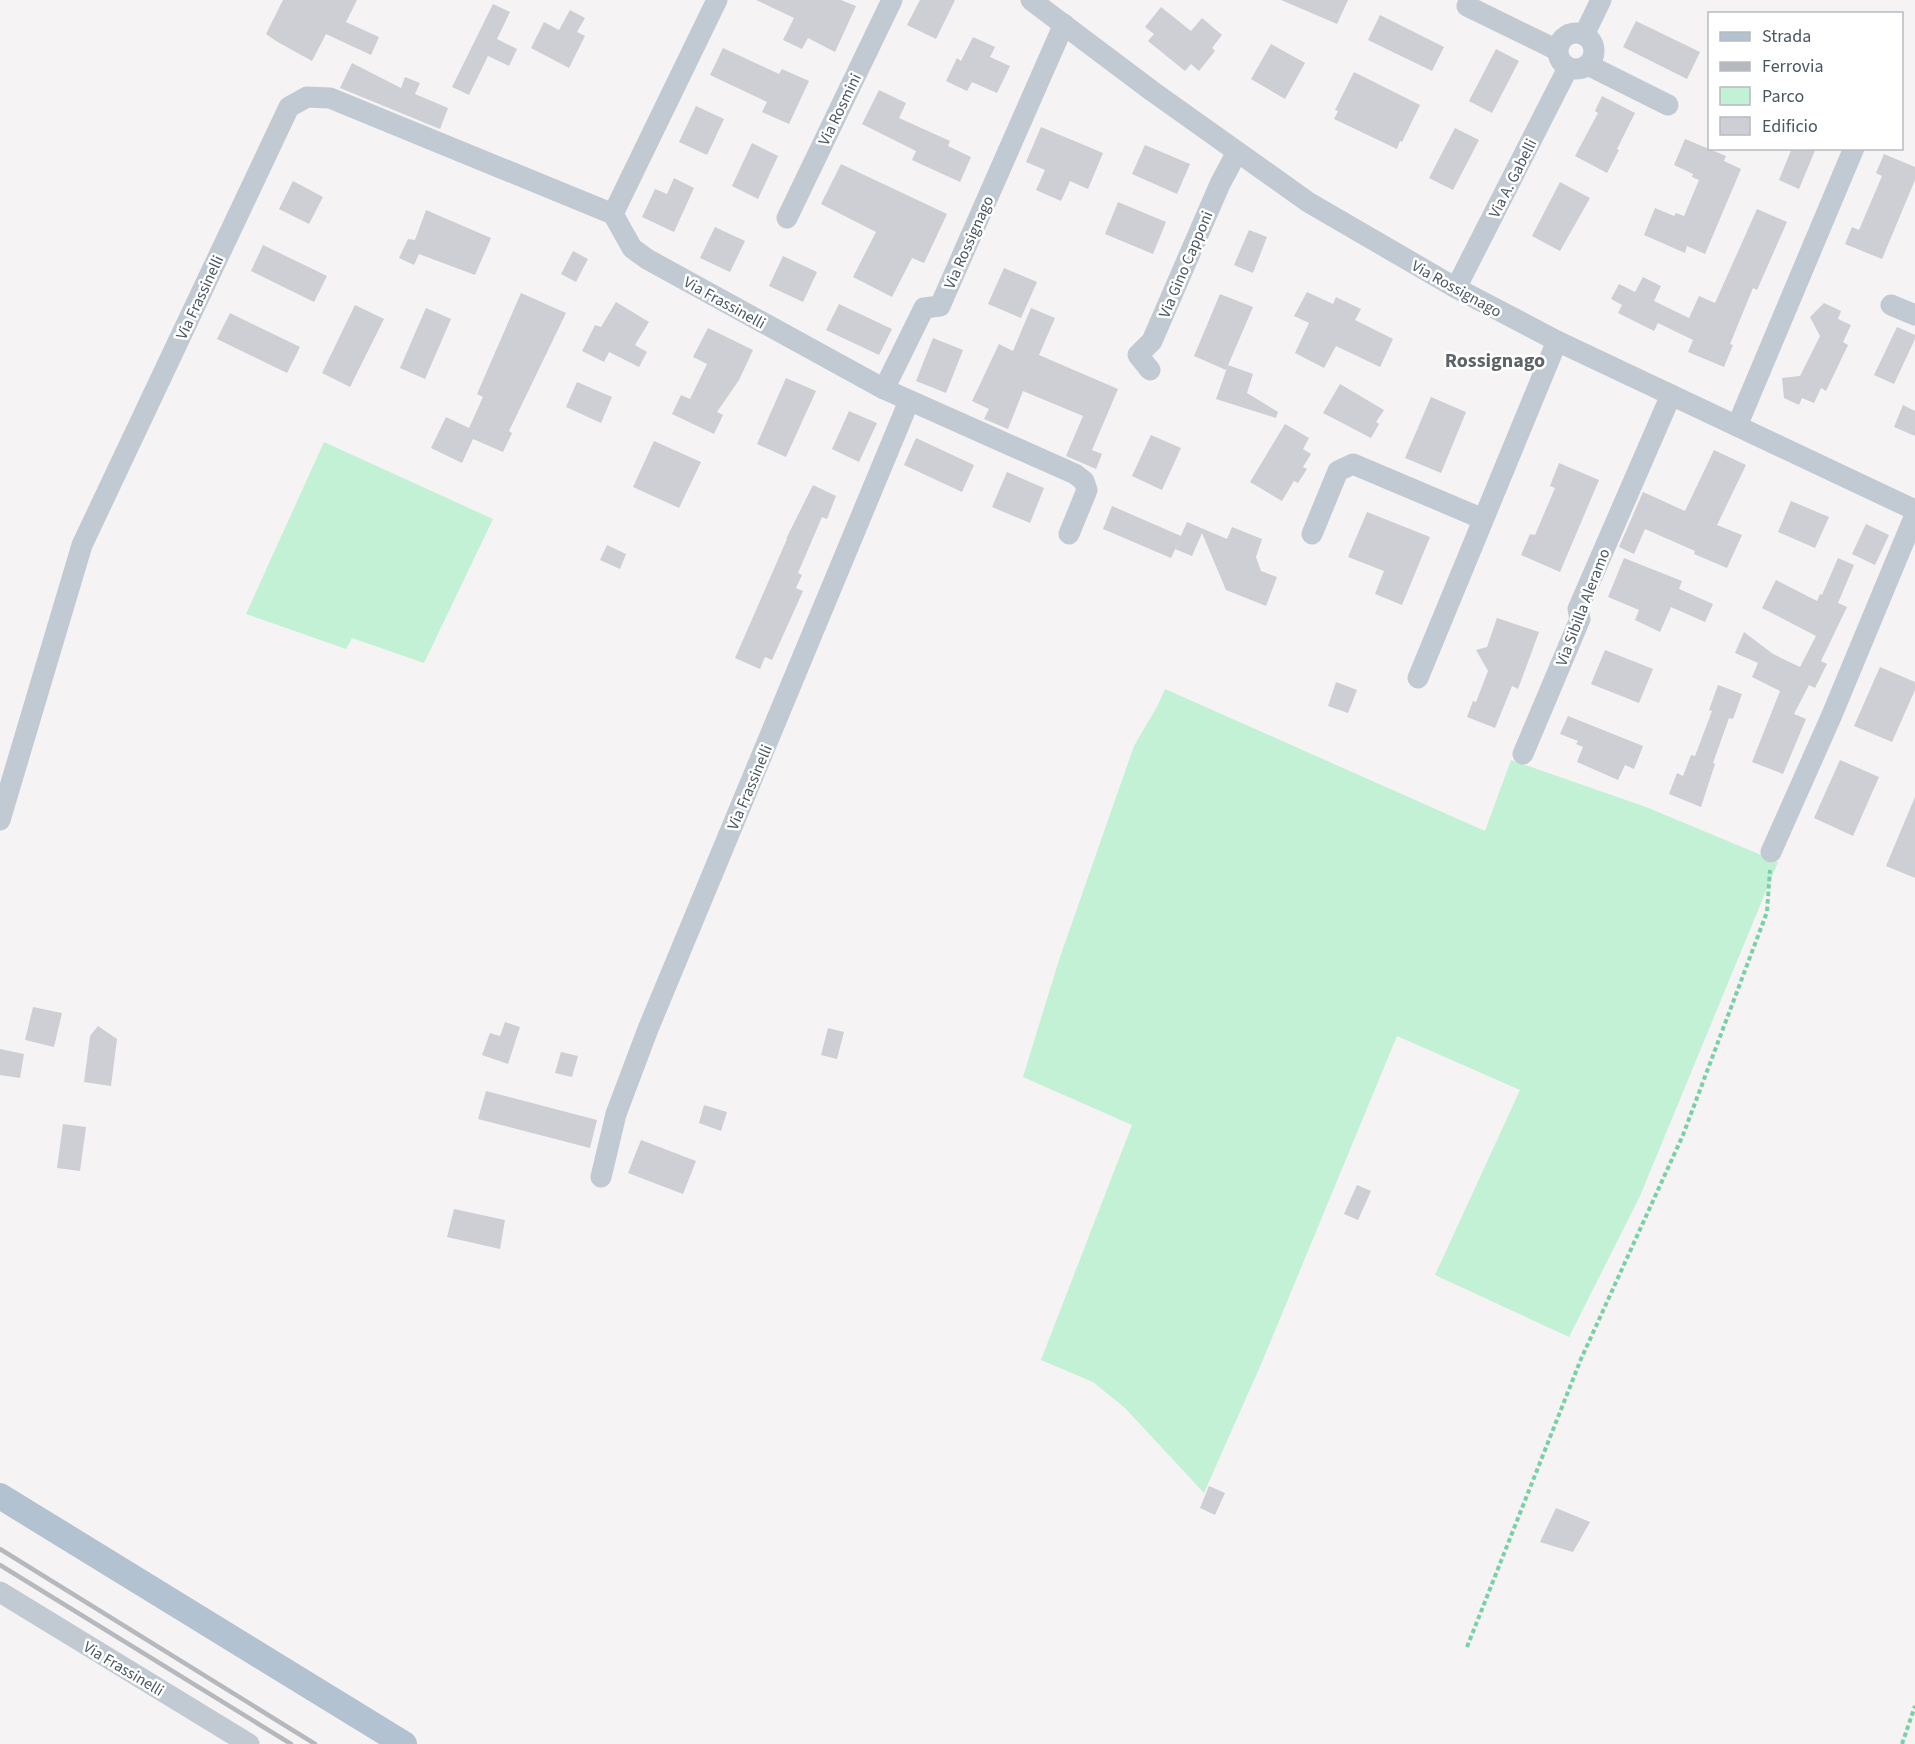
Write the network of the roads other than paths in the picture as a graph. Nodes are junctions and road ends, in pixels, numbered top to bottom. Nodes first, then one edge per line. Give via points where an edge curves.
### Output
1 (717, 0) edge
2 (891, 0) edge
3 (1601, 0) edge
4 (1034, 1) edge
5 (1467, 6) dead end
6 (1064, 24) junction
7 (1584, 35) junction
8 (1571, 61) junction
9 (1668, 105) dead end
10 (1853, 150) edge
11 (1237, 152) junction
12 (614, 214) junction
13 (788, 218) dead end
14 (1456, 288) junction
15 (1891, 305) dead end
16 (1915, 315) edge
17 (1557, 341) junction
18 (1150, 370) dead end
19 (884, 389) junction
20 (1671, 395) junction
21 (909, 401) junction
22 (1737, 426) junction
23 (1915, 510) edge
24 (1915, 515) edge
25 (1483, 519) junction
26 (1068, 534) dead end
27 (1312, 534) dead end
28 (1418, 678) dead end
29 (1523, 754) dead end
30 (0, 820) edge
31 (1771, 852) road end
32 (601, 1177) dead end
33 (0, 1496) edge
34 (0, 1592) edge
35 (249, 1744) edge
36 (404, 1744) edge

1 - 12 street
2 - 13 street, Via Rosmini
3 - 7 street
4 - 6 street, Via Rossignago
5 - 8 street
6 - 11 street, Via Rossignago
6 - 19 street, Via Rossignago via 940,306 924,309
7 - 8 street, Via A. Gabelli via 1594,52
7 - 8 street, Via A. Gabelli via 1563,38
8 - 9 street
8 - 14 street, Via A. Gabelli
10 - 22 street
11 - 14 street, Via Rossignago via 1308,202
11 - 18 street, Via Gino Capponi via 1152,341 1138,355
12 - 19 street, Via Frassinelli via 632,248 647,259
12 - 30 street, Via Frassinelli via 330,98 307,97 289,107 82,545
14 - 17 street, Via Rossignago
15 - 16 street
17 - 20 street, Via Rossignago
17 - 25 street
19 - 21 street
20 - 22 street, Via Rossignago
20 - 29 street, Via Sibilla Aleramo via 1578,609 1580,619
21 - 26 street via 1084,481 1087,490
21 - 32 street, Via Frassinelli via 648,1029 616,1114
22 - 23 street, Via Rossignago
24 - 31 street
25 - 27 street via 1353,464 1338,471
25 - 28 street
33 - 36 main road
34 - 35 street, Via Frassinelli

